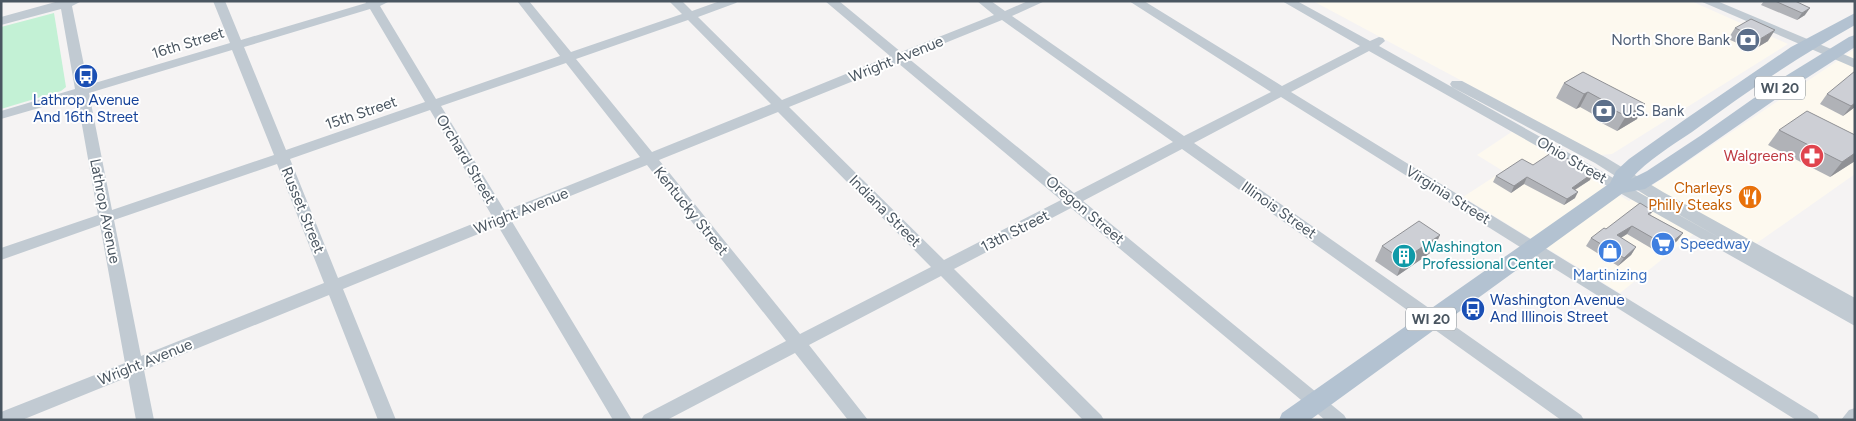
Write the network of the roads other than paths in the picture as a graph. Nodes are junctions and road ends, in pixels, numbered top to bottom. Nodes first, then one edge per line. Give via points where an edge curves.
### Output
1 (219, 1) edge
2 (523, 1) edge
3 (675, 1) edge
4 (732, 1) edge
5 (831, 1) edge
6 (983, 1) edge
7 (1039, 1) edge
8 (1136, 1) edge
9 (1288, 1) edge
10 (1305, 1) edge
11 (1706, 1) edge
12 (69, 2) edge
13 (376, 2) edge
14 (690, 16) junction
15 (1004, 16) junction
16 (1855, 18) edge
17 (1, 21) edge
18 (1855, 26) edge
19 (1855, 40) edge
20 (1374, 44) junction
21 (1808, 44) junction
22 (237, 45) junction
23 (1830, 54) junction
24 (569, 58) junction
25 (900, 58) junction
26 (1855, 64) edge
27 (1758, 77) junction
28 (1778, 89) junction
29 (82, 91) junction
30 (1282, 92) junction
31 (1728, 99) junction
32 (434, 105) junction
33 (780, 106) junction
34 (1, 115) edge
35 (1736, 120) junction
36 (1707, 140) junction
37 (1184, 143) junction
38 (282, 158) junction
39 (650, 159) junction
40 (1626, 182) junction
41 (1073, 200) junction
42 (106, 218) junction
43 (502, 218) junction
44 (1534, 248) junction
45 (1, 254) edge
46 (943, 268) junction
47 (334, 287) junction
48 (1855, 306) edge
49 (1432, 318) junction
50 (1855, 320) edge
51 (798, 343) junction
52 (134, 367) junction
53 (1316, 402) junction
54 (1855, 415) edge
55 (2, 420) edge
56 (144, 420) edge
57 (387, 420) edge
58 (623, 420) edge
59 (650, 420) edge
60 (859, 420) edge
61 (1095, 420) edge
62 (1291, 420) edge
63 (1338, 420) edge
64 (1575, 420) edge
65 (1811, 420) edge
66 (1850, 420) edge

1 - 22 street, Russet Street
2 - 24 street, Kentucky Street
3 - 14 street, Indiana Street
4 - 14 street, 15th Street
5 - 25 street, Oregon Street
6 - 15 street, Illinois Street
7 - 15 street, Wright Avenue
8 - 30 street, Virginia Street
9 - 20 street, Ohio Street
10 - 20 street, Ohio Street
11 - 21 street
12 - 17 street
12 - 29 street, Lathrop Avenue
13 - 22 street, 16th Street
13 - 32 street, Orchard Street
14 - 24 street, 15th Street
14 - 33 street, Indiana Street
15 - 25 street, Wright Avenue
15 - 37 street, Illinois Street
16 - 21 main road, WI 20
18 - 23 main road via 1851,32 1826,47
19 - 23 main road, WI 20
20 - 30 street, 13th Street
20 - 40 street, Ohio Street via 1600,160
21 - 23 street
21 - 27 main road, WI 20
21 - 28 main road via 1813,48 1812,55 1784,74
22 - 29 street, 16th Street
22 - 38 street, Russet Street
23 - 26 street
23 - 28 main road, WI 20
24 - 32 street, 15th Street
24 - 39 street, Kentucky Street
25 - 33 street, Wright Avenue
25 - 41 street, Oregon Street
27 - 31 main road, WI 20
27 - 35 main road via 1765,83 1747,96
28 - 35 main road, WI 20
29 - 34 street, 16th Street
29 - 42 street, Lathrop Avenue
30 - 37 street, 13th Street
30 - 44 street, Virginia Street
31 - 36 main road via 1720,119 1704,130 1702,134
31 - 40 main road, WI 20 via 1672,137
32 - 38 street, 15th Street
32 - 43 street, Orchard Street
33 - 39 street, Wright Avenue
33 - 46 street, Indiana Street
35 - 36 main road, WI 20
36 - 40 main road, WI 20
37 - 41 street, 13th Street
37 - 49 street, Illinois Street
38 - 42 street, 15th Street
38 - 47 street, Russet Street
39 - 43 street, Wright Avenue
39 - 51 street, Kentucky Street
40 - 44 main road, WI 20
40 - 48 street, Ohio Street
40 - 50 street, Ohio Street
41 - 46 street, 13th Street
41 - 53 street, Oregon Street
42 - 45 street, 15th Street
42 - 52 street, Lathrop Avenue
43 - 47 street, Wright Avenue
43 - 58 street, Orchard Street
44 - 49 main road, WI 20
44 - 65 street, Virginia Street
46 - 51 street, 13th Street
46 - 61 street, Indiana Street
47 - 52 street, Wright Avenue
47 - 57 street, Russet Street
49 - 53 main road, WI 20
49 - 64 street, Illinois Street
51 - 59 street, 13th Street
51 - 60 street, Kentucky Street
52 - 55 street, Wright Avenue
52 - 56 street, Lathrop Avenue
53 - 62 main road, WI 20
53 - 63 street, Oregon Street
54 - 66 street

